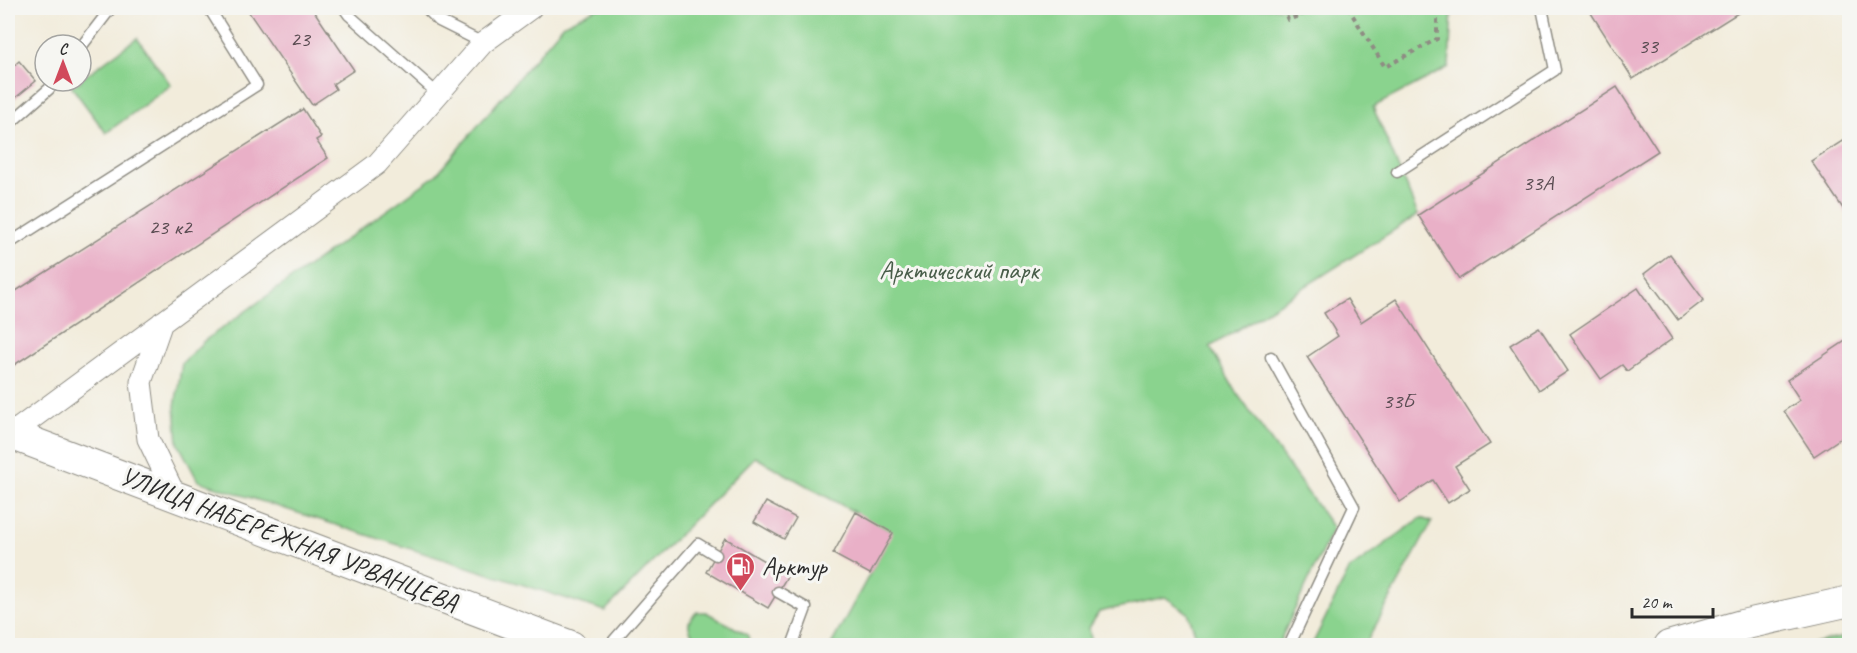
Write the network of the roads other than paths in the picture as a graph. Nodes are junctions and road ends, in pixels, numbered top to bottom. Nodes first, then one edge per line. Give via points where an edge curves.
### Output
1 (111, 8) edge
2 (209, 8) edge
3 (344, 8) edge
4 (426, 8) edge
5 (531, 8) edge
6 (1542, 8) edge
7 (92, 33) edge
8 (483, 43) junction
9 (44, 93) edge
10 (438, 94) junction
11 (8, 124) edge
12 (1397, 172) dead end
13 (8, 244) edge
14 (162, 322) junction
15 (1271, 357) dead end
16 (9, 434) edge
17 (175, 495) junction
18 (716, 555) dead end
19 (778, 592) dead end
20 (1850, 601) edge
21 (571, 645) edge
22 (609, 645) edge
23 (792, 645) edge
24 (1288, 645) edge
25 (1669, 645) edge

1 - 7 lane
2 - 13 lane via 257,85
3 - 10 lane
4 - 8 lane via 439,21
5 - 8 street
6 - 12 lane via 1555,70
8 - 10 street
9 - 11 lane
10 - 14 street via 377,164
14 - 16 street
14 - 17 street via 141,382 148,439
15 - 24 lane via 1354,507
16 - 17 street, УЛИЦА НАБЕРЕЖНАЯ УРВАНЦЕВА
17 - 21 street, УЛИЦА НАБЕРЕЖНАЯ УРВАНЦЕВА
18 - 22 lane via 698,544
19 - 23 lane via 806,608
20 - 25 street

